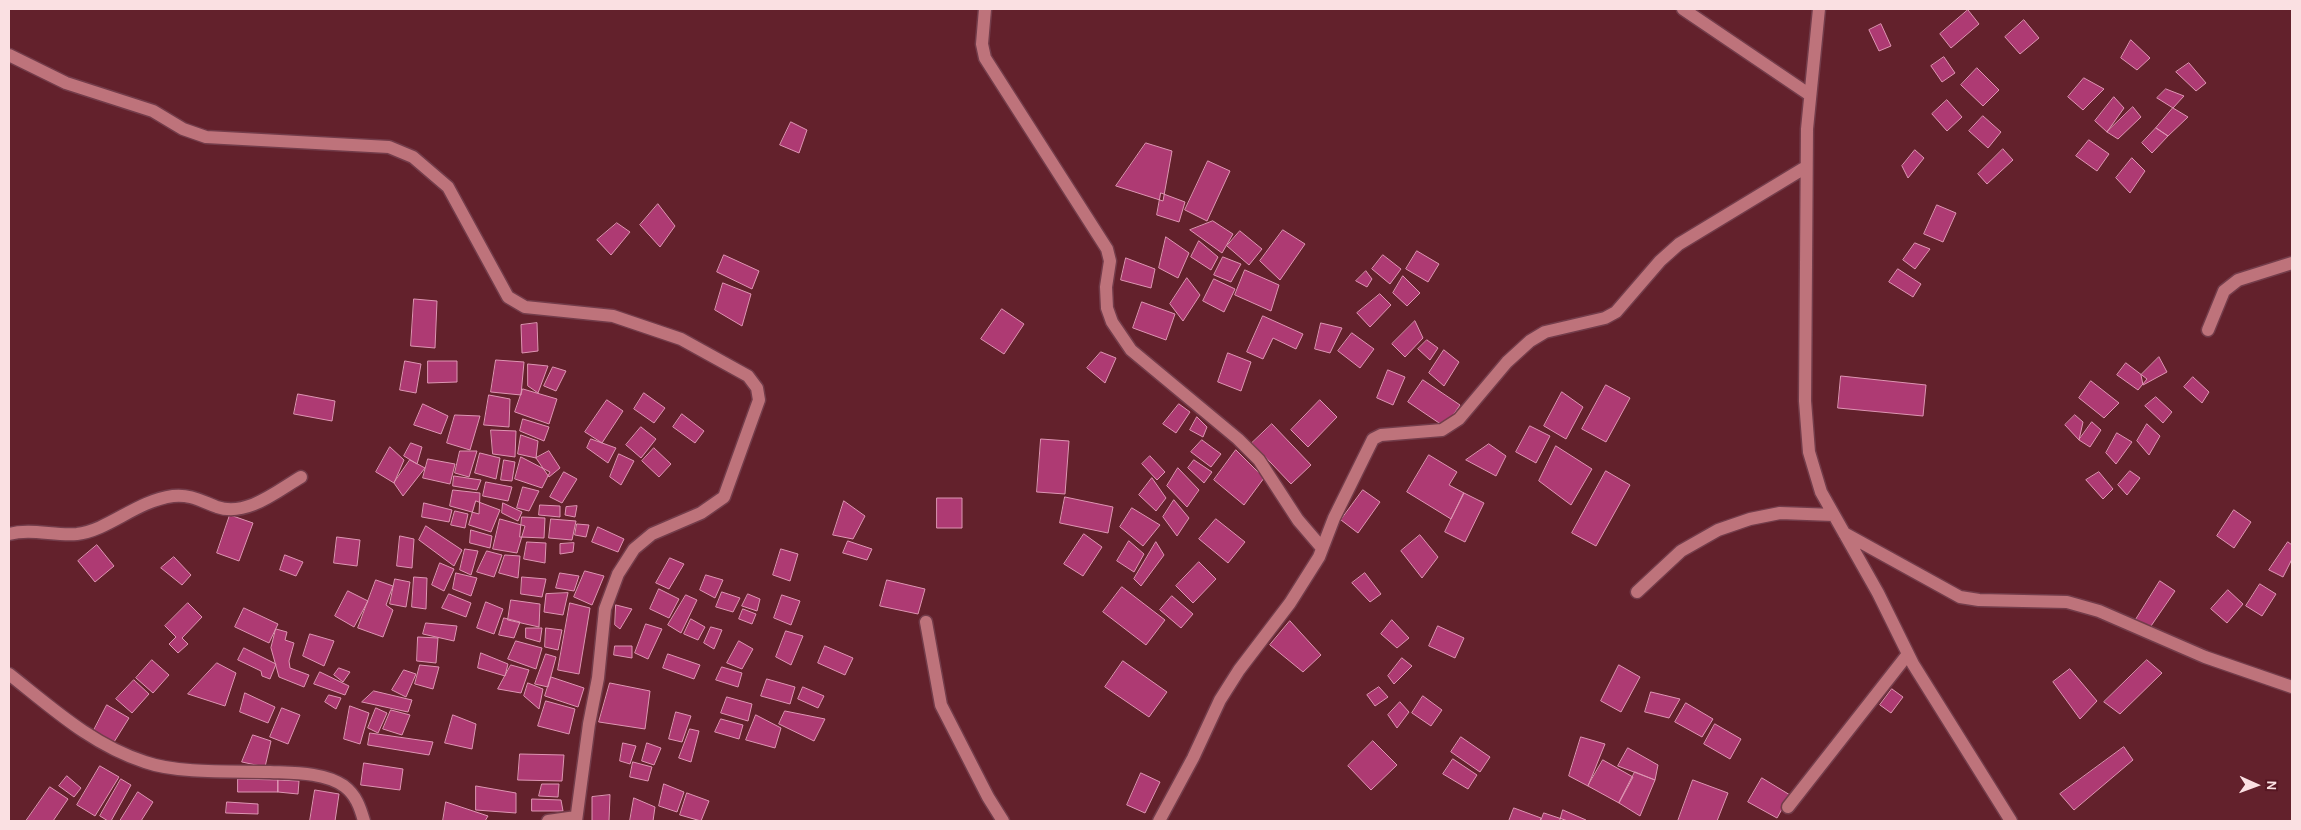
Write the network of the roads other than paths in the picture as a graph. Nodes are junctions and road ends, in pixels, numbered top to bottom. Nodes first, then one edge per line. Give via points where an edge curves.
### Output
1 (985, 9) edge
2 (1683, 9) edge
3 (1819, 9) edge
4 (9, 55) edge
5 (1810, 95) junction
6 (1806, 166) junction
7 (2292, 263) edge
8 (2208, 330) dead end
9 (301, 477) dead end
10 (1834, 515) junction
11 (1844, 533) junction
12 (9, 534) edge
13 (1322, 548) junction
14 (1637, 592) dead end
15 (926, 622) dead end
16 (1908, 654) junction
17 (9, 674) edge
18 (2292, 687) edge
19 (1788, 807) dead end
20 (576, 819) edge
21 (365, 821) edge
22 (548, 821) edge
23 (1003, 821) edge
24 (1159, 821) edge
25 (2011, 821) edge

1 - 13 street via 982,44 985,58 1107,249 1110,261 1107,308 1112,322 1131,350 1260,460 1298,520
2 - 5 street
3 - 5 street
4 - 20 street via 66,83 153,111 183,129 206,137 389,147 414,157 448,187 508,297 525,307 613,316 681,338 748,376 757,388 760,400 724,498 701,513 652,534 634,549 618,574 605,609 598,678
5 - 6 street
6 - 10 street via 1805,401 1808,443 1821,492
6 - 13 street via 1679,244 1616,312 1605,318 1545,332 1530,341 1507,362 1450,427 1381,435 1373,439
7 - 8 street via 2238,280 2224,292
9 - 12 street via 256,504 218,508 191,496 176,496 156,499 78,534 21,531
10 - 11 street
10 - 14 street via 1780,513 1718,530 1681,551
11 - 16 street
11 - 18 street via 1960,597 2075,604 2099,611 2205,657
13 - 24 street via 1290,603 1238,670 1220,700
15 - 23 street via 941,705 983,789
16 - 19 street
16 - 25 street
17 - 21 street via 86,735 115,752 148,763 198,770 300,773 330,779 356,797
20 - 22 street

